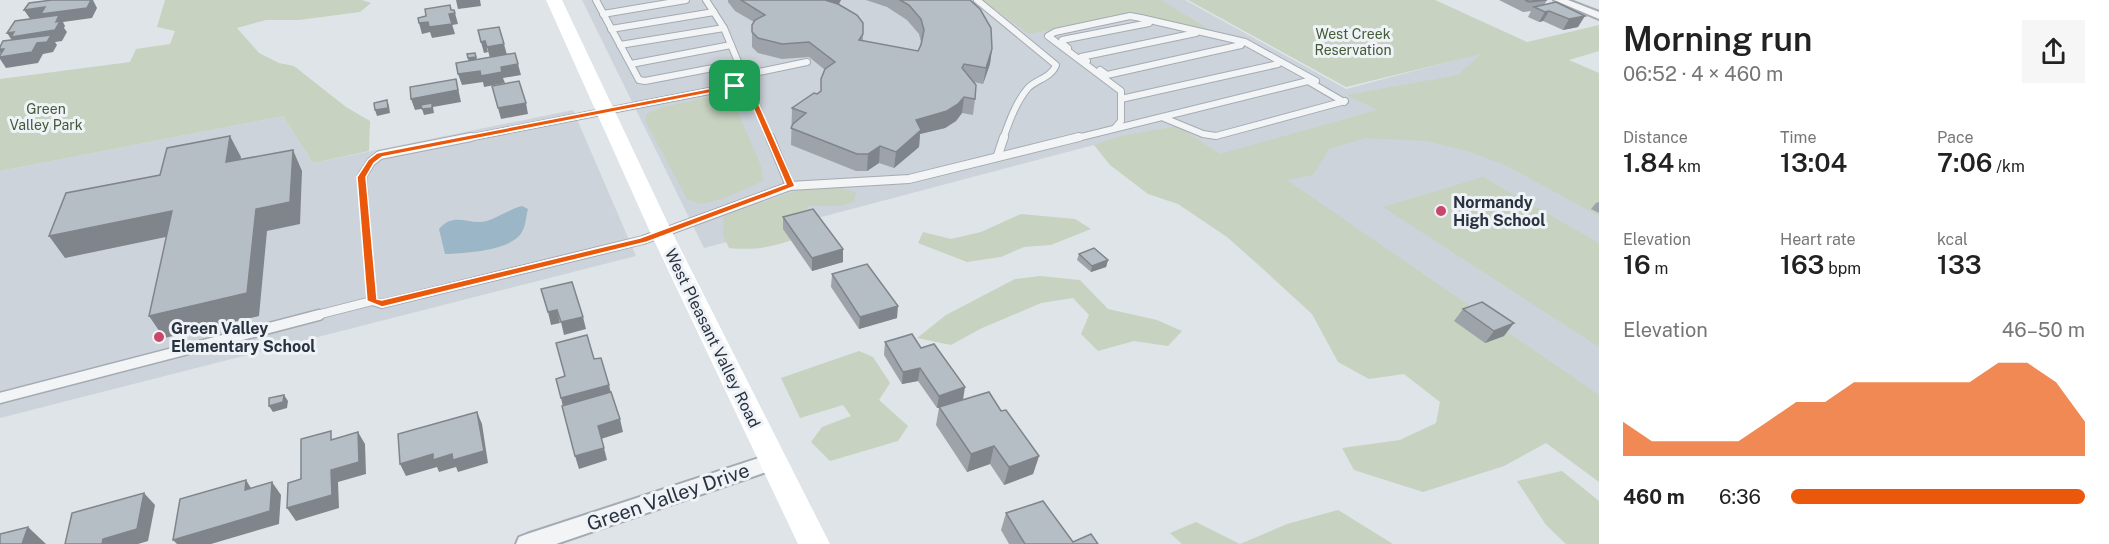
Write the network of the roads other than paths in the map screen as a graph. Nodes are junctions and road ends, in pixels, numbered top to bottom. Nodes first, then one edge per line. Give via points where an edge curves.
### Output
1 (554, 0) edge
2 (596, 0) edge
3 (686, 0) edge
4 (706, 0) edge
5 (977, 0) edge
6 (1559, 0) edge
7 (714, 12) junction
8 (603, 14) junction
9 (1599, 16) edge
10 (724, 28) junction
11 (611, 29) junction
12 (1195, 33) junction
13 (620, 45) junction
14 (731, 45) junction
15 (1241, 45) junction
16 (1081, 57) junction
17 (807, 62) dead end
18 (739, 63) junction
19 (631, 64) junction
20 (1278, 64) junction
21 (745, 80) junction
22 (1308, 81) junction
23 (1121, 99) junction
24 (1344, 102) junction
25 (605, 111) junction
26 (1161, 118) junction
27 (1115, 128) junction
28 (998, 155) junction
29 (790, 186) junction
30 (662, 234) junction
31 (372, 301) junction
32 (0, 398) edge
33 (774, 461) junction
34 (527, 544) edge
35 (814, 544) edge

1 - 25 main road, West Pleasant Valley Road
2 - 8 lane
3 - 8 lane
4 - 7 lane
5 - 28 lane via 1056,65 1053,73 1024,93
6 - 9 street
7 - 10 lane
7 - 11 lane
8 - 11 lane
10 - 13 lane
10 - 14 lane
11 - 13 lane
12 - 15 lane
12 - 16 lane
12 - 16 lane via 1141,23 1062,40
13 - 19 lane
14 - 18 lane
14 - 19 lane
15 - 16 lane via 1107,75
15 - 20 lane
17 - 21 lane via 754,73
18 - 19 lane via 645,81 639,80
18 - 21 lane
20 - 22 lane
20 - 23 lane
21 - 25 lane via 735,86
21 - 29 lane
22 - 24 lane
22 - 26 lane
23 - 24 lane via 1121,91 1048,36 1130,16 1226,37 1253,46 1337,93 1346,99
23 - 27 lane via 1121,121
24 - 26 lane via 1216,136
25 - 30 main road, West Pleasant Valley Road
25 - 31 lane via 380,155 371,162 362,177
26 - 27 lane
27 - 28 lane
28 - 29 lane via 909,179
29 - 30 lane
30 - 31 lane via 382,304
30 - 33 main road, West Pleasant Valley Road
31 - 32 lane
33 - 34 street, Green Valley Drive
33 - 35 main road, West Pleasant Valley Road

